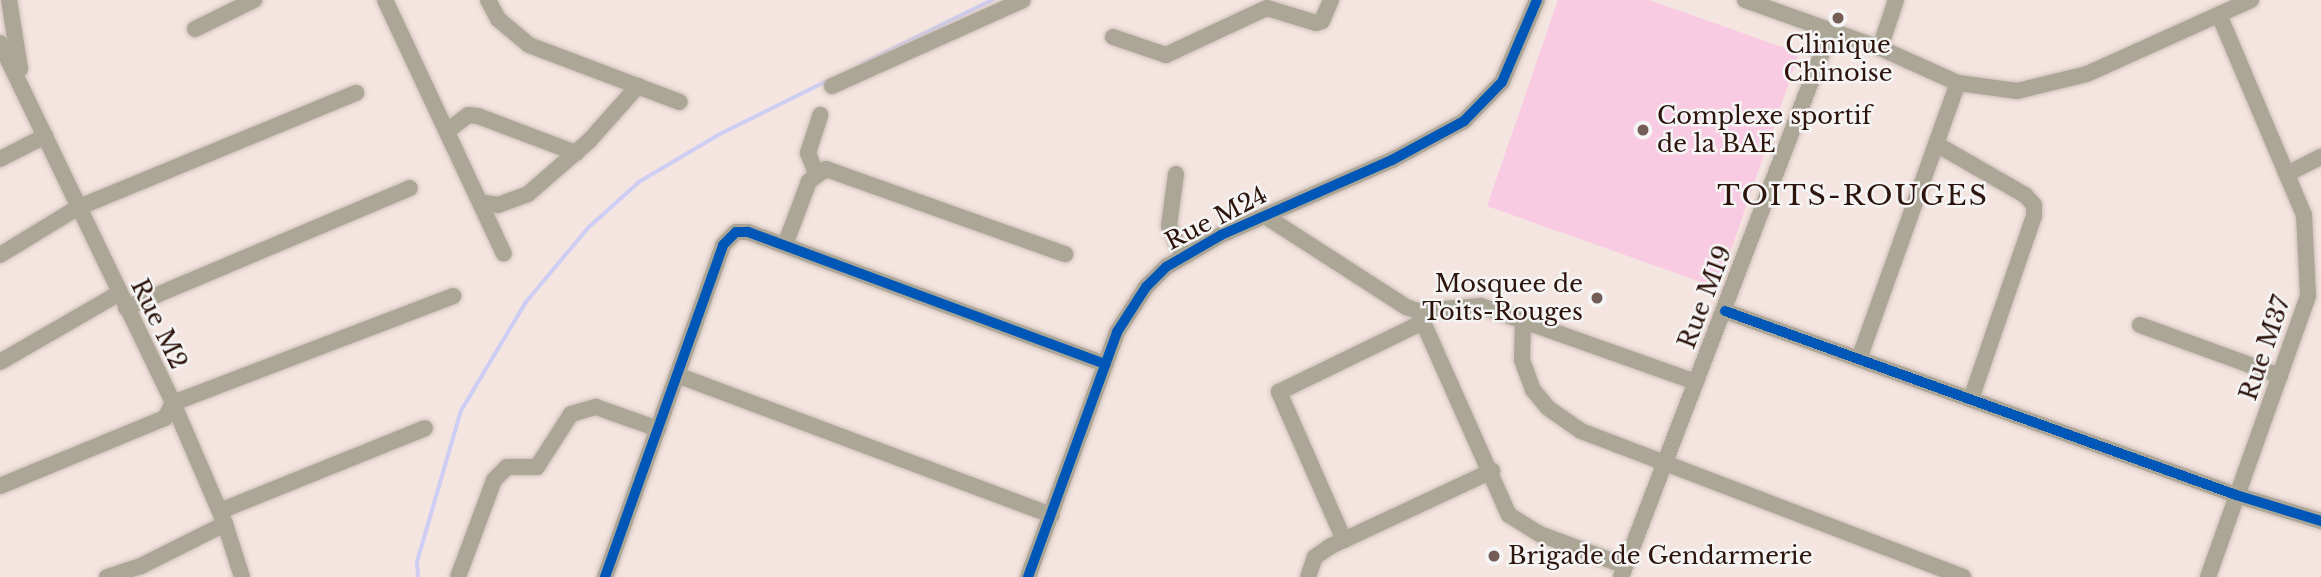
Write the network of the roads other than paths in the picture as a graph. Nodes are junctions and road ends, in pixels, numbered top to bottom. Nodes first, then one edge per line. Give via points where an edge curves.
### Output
1 (9, 0) edge
2 (254, 0) edge
3 (385, 0) edge
4 (489, 0) edge
5 (1331, 0) edge
6 (1538, 0) edge
7 (1745, 0) edge
8 (1896, 0) edge
9 (2251, 0) edge
10 (1012, 2) edge
11 (1271, 5) edge
12 (2219, 15) junction
13 (195, 29) dead end
14 (1830, 32) junction
15 (1113, 37) dead end
16 (1, 47) edge
17 (1880, 48) junction
18 (1958, 83) junction
19 (638, 86) junction
20 (832, 86) dead end
21 (356, 93) dead end
22 (25, 95) junction
23 (680, 102) dead end
24 (820, 116) dead end
25 (447, 131) junction
26 (44, 136) junction
27 (1936, 144) junction
28 (576, 153) junction
29 (2321, 157) edge
30 (0, 159) edge
31 (816, 173) junction
32 (1176, 174) dead end
33 (2287, 174) junction
34 (410, 188) dead end
35 (480, 202) junction
36 (77, 208) junction
37 (1265, 216) junction
38 (785, 245) junction
39 (504, 254) dead end
40 (1065, 254) dead end
41 (0, 255) edge
42 (1183, 256) junction
43 (453, 296) dead end
44 (2315, 299) edge
45 (122, 301) junction
46 (1725, 311) junction
47 (1420, 317) junction
48 (1523, 320) junction
49 (2140, 325) dead end
50 (1859, 359) junction
51 (0, 362) edge
52 (1105, 364) junction
53 (677, 375) junction
54 (2280, 376) junction
55 (1696, 382) junction
56 (1971, 399) junction
57 (173, 403) junction
58 (425, 428) dead end
59 (657, 429) junction
60 (1663, 464) junction
61 (1492, 471) junction
62 (0, 486) edge
63 (2236, 495) junction
64 (1052, 514) junction
65 (222, 517) junction
66 (2321, 521) edge
67 (1345, 540) junction
68 (1623, 571) edge
69 (107, 577) edge
70 (242, 577) edge
71 (458, 577) edge
72 (605, 577) edge
73 (1028, 577) edge
74 (1308, 577) edge
75 (1963, 577) edge
76 (2208, 577) edge

1 - 22 street
2 - 13 street
3 - 25 street
4 - 19 street via 498,19 529,45
5 - 11 street via 1322,21 1316,23
6 - 37 street, Rue M24 via 1502,82 1464,121 1401,156
7 - 14 street
8 - 17 street
9 - 12 street
10 - 20 street
11 - 15 street via 1166,55
12 - 18 street via 2087,74 2017,91
12 - 33 street, Rue M37
14 - 17 street
14 - 46 street, Rue M19
16 - 22 street
17 - 18 street
18 - 27 street
19 - 23 street
19 - 28 street
21 - 36 street
22 - 26 street, Rue M2
24 - 31 street via 808,153
25 - 28 street via 468,115 478,116
25 - 35 street
26 - 30 street
26 - 36 street, Rue M2
27 - 50 street
27 - 56 street via 2025,195 2034,205
28 - 35 street via 528,194 498,205
29 - 33 street
31 - 38 street
31 - 40 street via 838,171
32 - 42 street via 1169,226
33 - 44 street, Rue M37 via 2308,237
34 - 45 street
35 - 39 street
36 - 41 street
36 - 45 street, Rue M2
37 - 42 street, Rue M24
37 - 47 street
38 - 52 street
38 - 53 street via 748,232 728,237
42 - 52 street, Rue M24 via 1156,277 1128,310
43 - 57 street
44 - 54 street, Rue M37
45 - 51 street
45 - 57 street, Rue M2
46 - 50 street
46 - 55 street, Rue M19
47 - 48 street via 1481,306
47 - 61 street
47 - 67 street via 1279,392
48 - 55 street
48 - 60 street via 1522,360 1539,399 1589,435
49 - 54 street
50 - 56 street
52 - 64 street, Rue M24
53 - 59 street
53 - 64 street
54 - 63 street, Rue M37
55 - 60 street, Rue M19
56 - 63 street
57 - 62 street via 165,418
57 - 65 street, Rue M2
58 - 65 street
59 - 71 street via 596,407 579,409 537,467 507,467 494,480
59 - 72 street
60 - 68 street, Rue M19
60 - 75 street
61 - 67 street
61 - 68 street via 1516,522
63 - 66 street
63 - 76 street, Rue M37
64 - 73 street, Rue M24
65 - 69 street via 141,566
65 - 70 street, Rue M2
67 - 74 street via 1315,557

